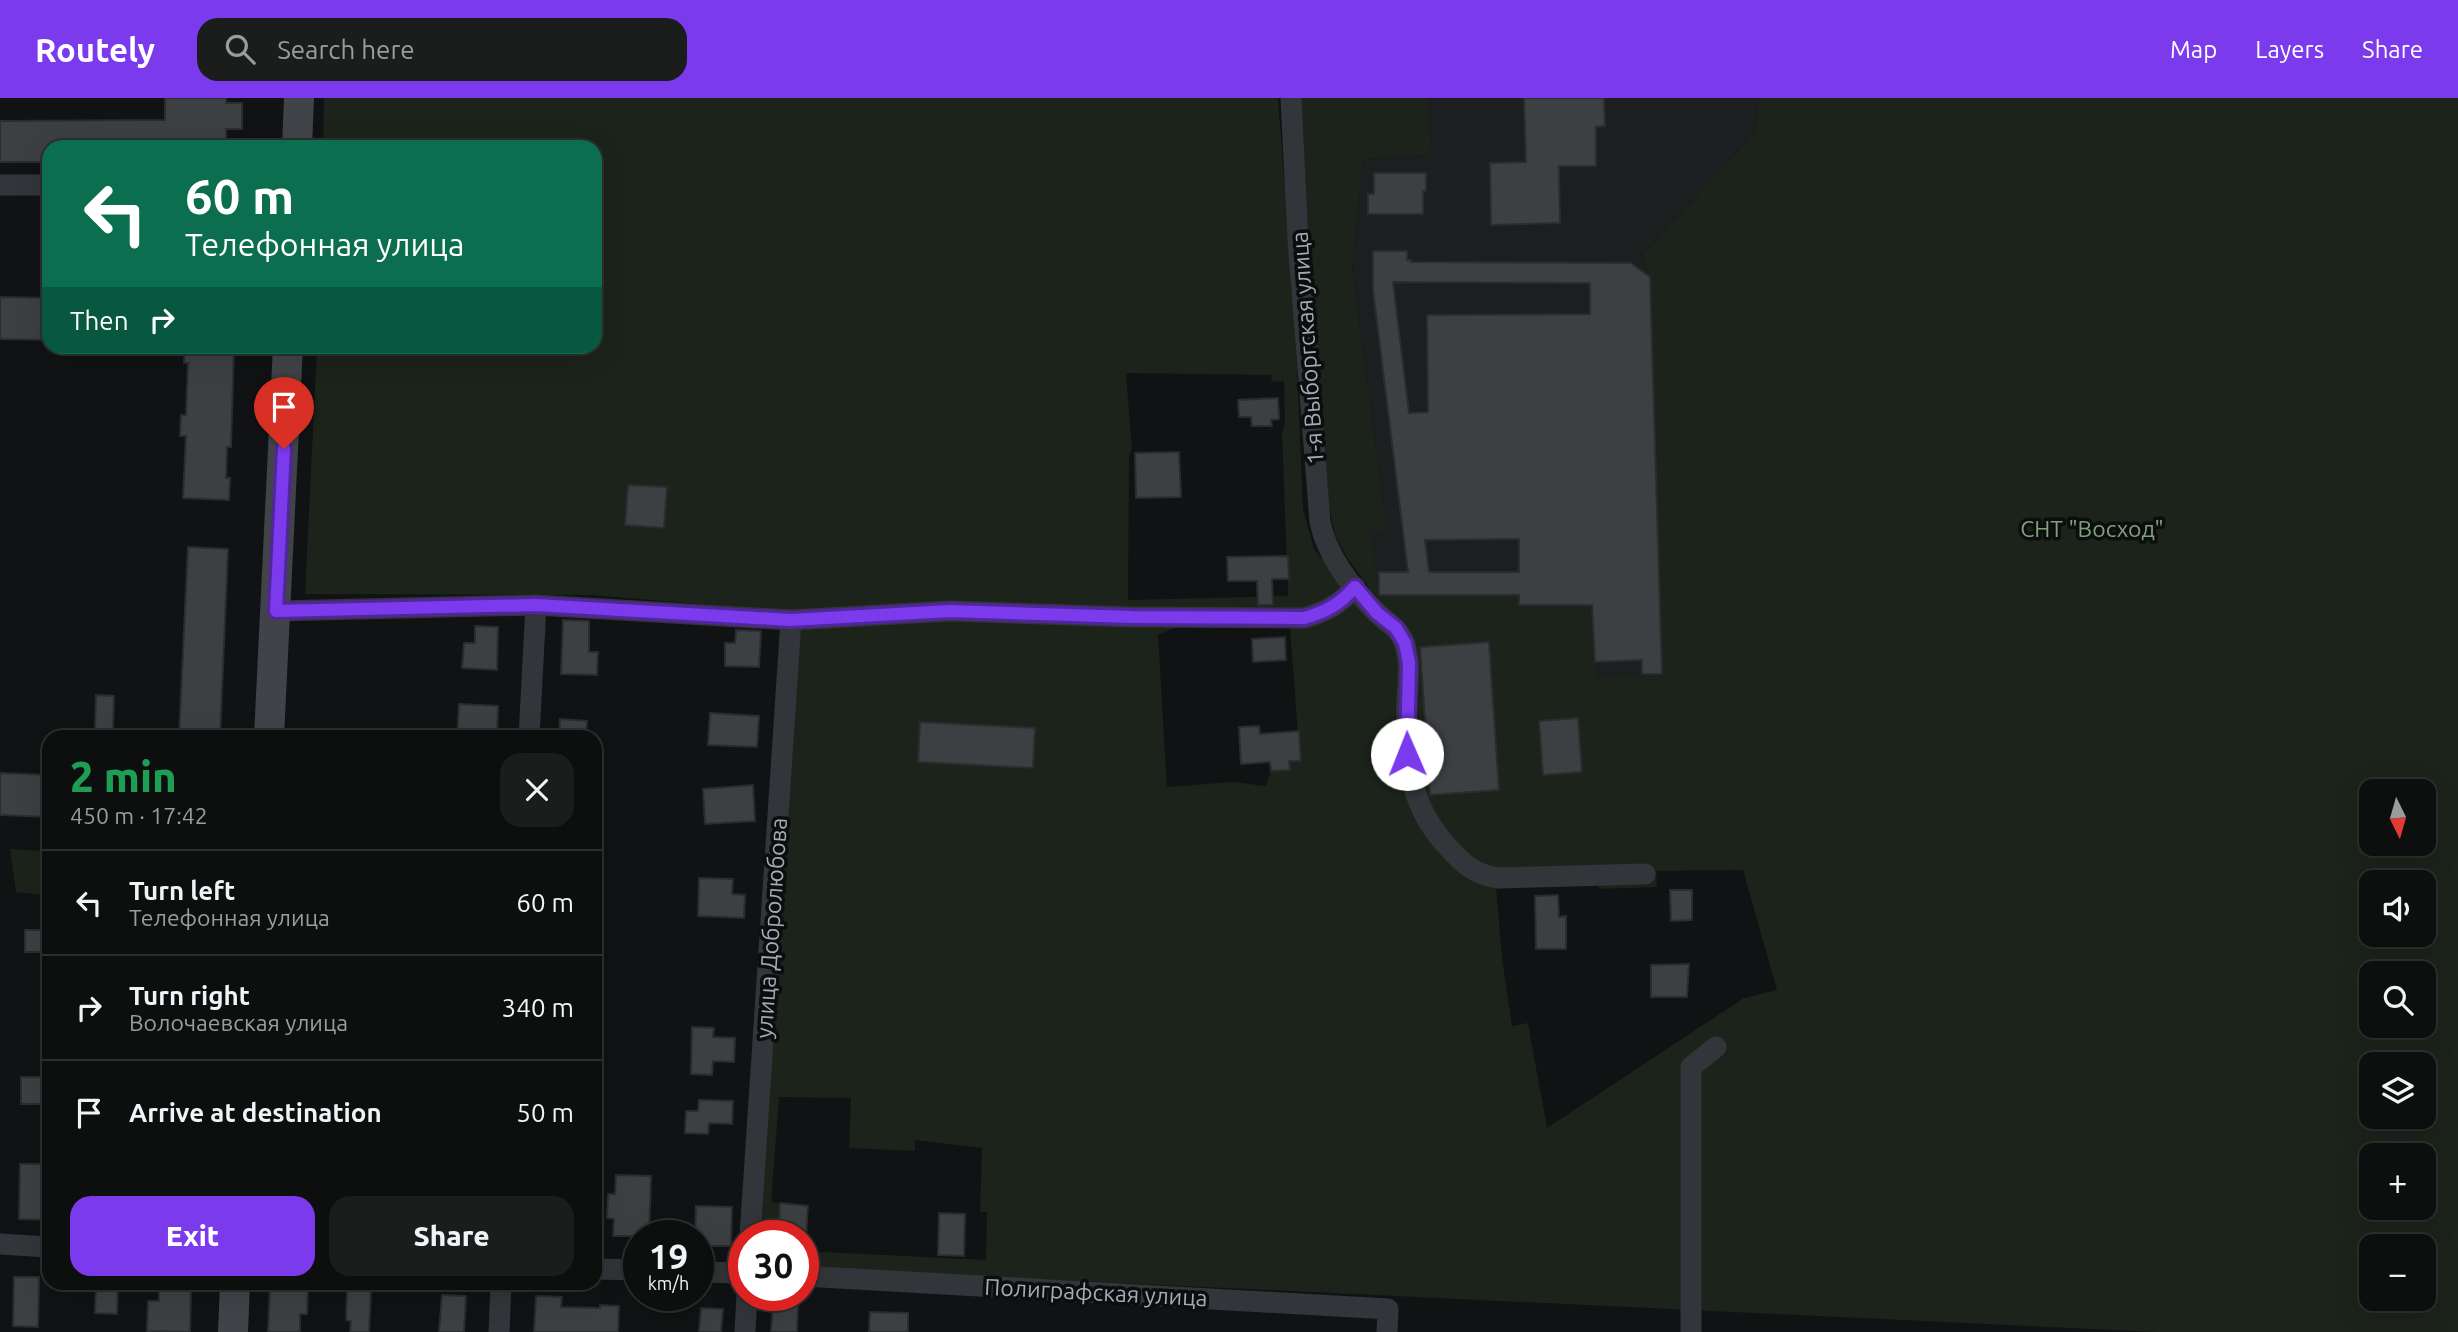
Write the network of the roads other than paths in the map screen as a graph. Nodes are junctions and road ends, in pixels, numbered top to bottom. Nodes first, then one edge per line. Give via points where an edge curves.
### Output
1 (299, 98) edge
2 (1291, 98) edge
3 (297, 140) edge
4 (42, 185) edge
5 (0, 186) edge
6 (288, 354) edge
7 (1355, 587) junction
8 (536, 605) junction
9 (276, 611) junction
10 (791, 620) junction
11 (269, 730) edge
12 (529, 730) edge
13 (1645, 874) dead end
14 (1716, 1047) dead end
15 (751, 1220) edge
16 (0, 1244) edge
17 (42, 1247) edge
18 (602, 1269) edge
19 (623, 1270) edge
20 (819, 1277) edge
21 (235, 1290) edge
22 (501, 1290) edge
23 (746, 1311) edge
24 (233, 1332) edge
25 (499, 1332) edge
26 (745, 1332) edge
27 (1387, 1332) edge
28 (1691, 1332) edge

1 - 3 street
2 - 7 street, 1-я Выборгская улица via 1320,522 1328,549
4 - 5 street
6 - 9 street
7 - 10 street via 1329,610 1304,618 950,611
7 - 13 street, 1-я Выборгская улица via 1405,643 1409,663 1407,754 1412,780 1426,819 1461,862 1484,877 1499,878
8 - 9 street
8 - 10 street
8 - 12 street
9 - 11 street
10 - 15 street, улица Добролюбова
14 - 28 street via 1691,1068
16 - 17 street
18 - 19 street
20 - 27 street, Полиграфская улица via 1388,1309
21 - 24 street
22 - 25 street
23 - 26 street

